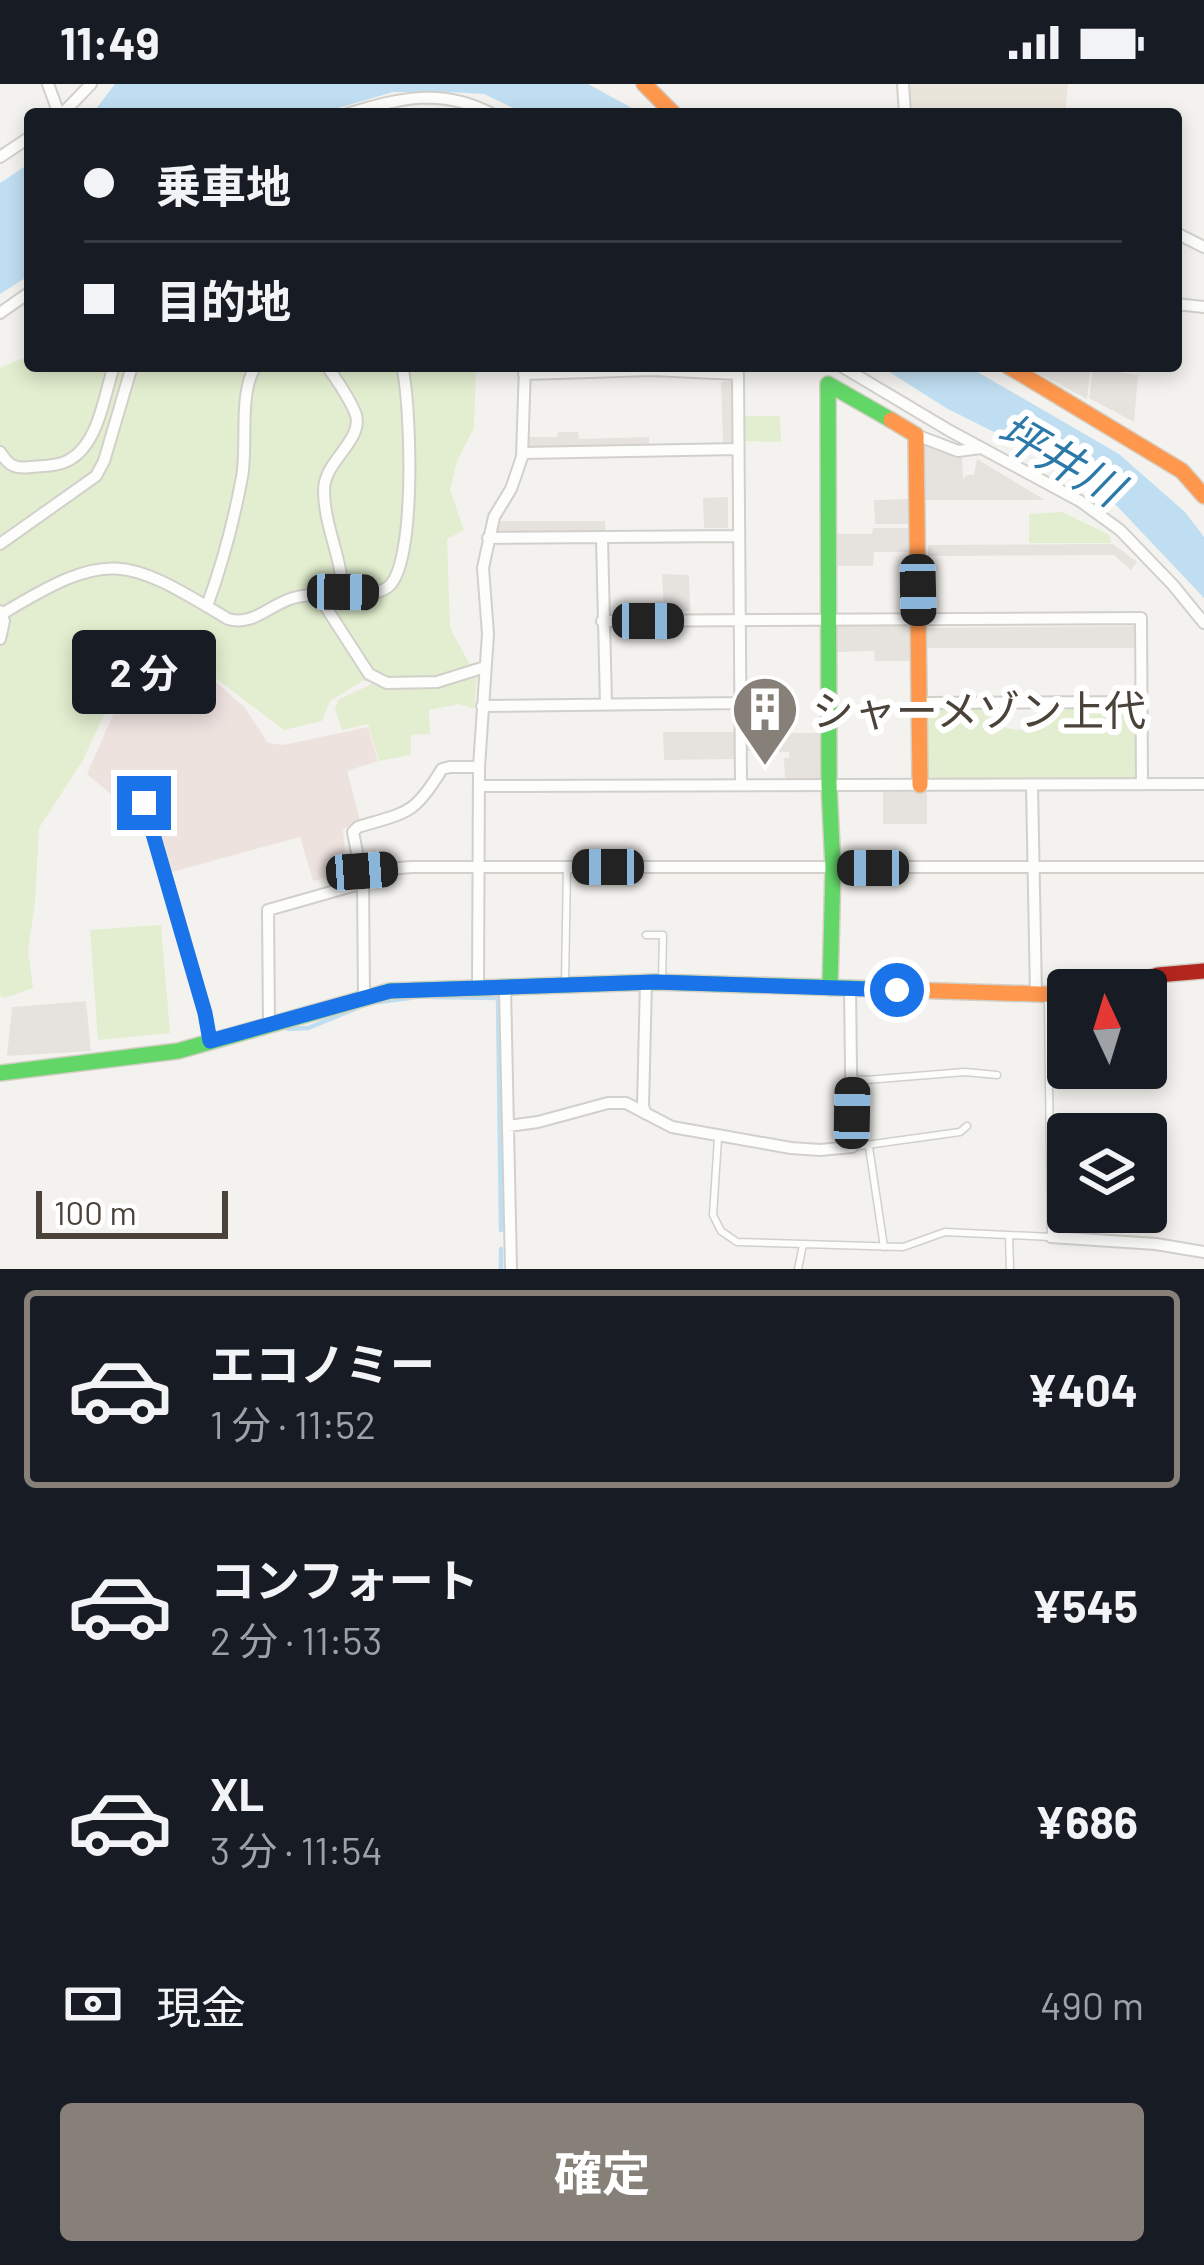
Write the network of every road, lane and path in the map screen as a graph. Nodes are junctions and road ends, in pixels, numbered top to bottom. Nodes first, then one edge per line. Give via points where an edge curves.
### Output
1 (91, 84) edge
2 (644, 84) edge
3 (66, 108) edge
4 (370, 108) edge
5 (481, 108) edge
6 (668, 108) edge
7 (112, 372) edge
8 (130, 372) edge
9 (253, 372) edge
10 (330, 372) edge
11 (403, 372) edge
12 (525, 372) edge
13 (709, 372) edge
14 (852, 372) edge
15 (1018, 372) edge
16 (916, 435) junction
17 (981, 448) junction
18 (738, 449) junction
19 (0, 452) edge
20 (523, 453) junction
21 (1204, 496) edge
22 (737, 536) junction
23 (488, 538) junction
24 (602, 538) junction
25 (0, 544) edge
26 (343, 592) junction
27 (318, 595) junction
28 (206, 606) junction
29 (1, 612) edge
30 (739, 620) junction
31 (829, 620) junction
32 (918, 620) junction
33 (602, 621) junction
34 (1204, 623) edge
35 (0, 639) edge
36 (485, 668) junction
37 (1142, 702) junction
38 (740, 703) junction
39 (920, 703) junction
40 (606, 704) junction
41 (482, 706) junction
42 (479, 767) junction
43 (1032, 784) junction
44 (1142, 784) junction
45 (1204, 784) edge
46 (741, 785) junction
47 (830, 785) junction
48 (920, 785) junction
49 (480, 786) junction
50 (144, 803) dead end
51 (479, 867) junction
52 (566, 867) junction
53 (1204, 867) edge
54 (832, 868) junction
55 (1034, 868) junction
56 (362, 877) junction
57 (646, 935) dead end
58 (1204, 971) edge
59 (1167, 974) edge
60 (654, 982) junction
61 (565, 985) junction
62 (478, 987) junction
63 (506, 987) junction
64 (830, 988) junction
65 (850, 988) junction
66 (1042, 995) junction
67 (1047, 995) edge
68 (364, 997) junction
69 (269, 1025) junction
70 (210, 1041) junction
71 (0, 1072) edge
72 (997, 1075) dead end
73 (852, 1079) junction
74 (646, 1114) junction
75 (508, 1126) junction
76 (967, 1126) dead end
77 (719, 1135) junction
78 (869, 1147) junction
79 (852, 1148) junction
80 (1009, 1236) junction
81 (1051, 1237) junction
82 (803, 1245) junction
83 (884, 1247) junction
84 (1204, 1252) edge
85 (511, 1269) edge
86 (797, 1269) edge
87 (1010, 1269) edge

1 - 3 street
2 - 6 street
4 - 5 street via 439,97
7 - 19 street via 92,435 70,460 14,468
8 - 25 street via 96,476
9 - 28 street via 243,471
10 - 26 street via 357,418 324,478
11 - 26 street via 412,452 398,574 385,590
12 - 20 street
13 - 18 street via 738,374
14 - 17 street
15 - 21 street via 1182,471
16 - 17 street via 958,452
16 - 31 street via 828,384
16 - 32 street
17 - 34 street via 1120,530
18 - 20 street
18 - 22 street
20 - 23 street
22 - 24 street
22 - 30 street
23 - 24 street
23 - 36 street
24 - 33 street
26 - 27 street
27 - 28 street via 245,621
27 - 36 street via 369,674 387,683 437,682
28 - 29 street via 154,577 106,567
29 - 35 street
30 - 31 street
30 - 33 street
30 - 38 street
31 - 32 street
31 - 47 street
32 - 37 street via 1141,618
32 - 39 street
33 - 40 street
36 - 41 street
37 - 39 street
37 - 44 street
38 - 40 street
38 - 46 street
39 - 48 street
40 - 41 street
41 - 42 street
42 - 49 street
42 - 56 street via 442,770 412,809 358,827
43 - 44 street
43 - 48 street
43 - 55 street
44 - 45 street
46 - 47 street
46 - 49 street
47 - 48 street
47 - 54 street
49 - 51 street
50 - 70 street
51 - 52 street
51 - 56 street
51 - 62 street
52 - 54 street
52 - 61 lane
53 - 55 street
54 - 55 street
54 - 64 street
55 - 66 street
56 - 68 street
56 - 69 street via 268,910
57 - 60 lane via 663,935
58 - 59 street
60 - 61 street
60 - 64 street
60 - 74 street
61 - 63 street
62 - 63 street
62 - 68 street
63 - 75 street
64 - 65 street
65 - 66 street
65 - 73 street
66 - 67 street
66 - 81 lane
68 - 69 street
69 - 70 street
70 - 71 street
72 - 73 lane
73 - 79 street
74 - 75 street via 615,1102
74 - 77 street
75 - 85 street
76 - 78 lane
77 - 79 street
77 - 82 lane via 713,1215 721,1231 737,1242
78 - 79 lane
78 - 83 lane
80 - 81 lane
80 - 83 lane via 945,1232
80 - 87 lane
81 - 84 street
82 - 83 lane
82 - 86 lane

